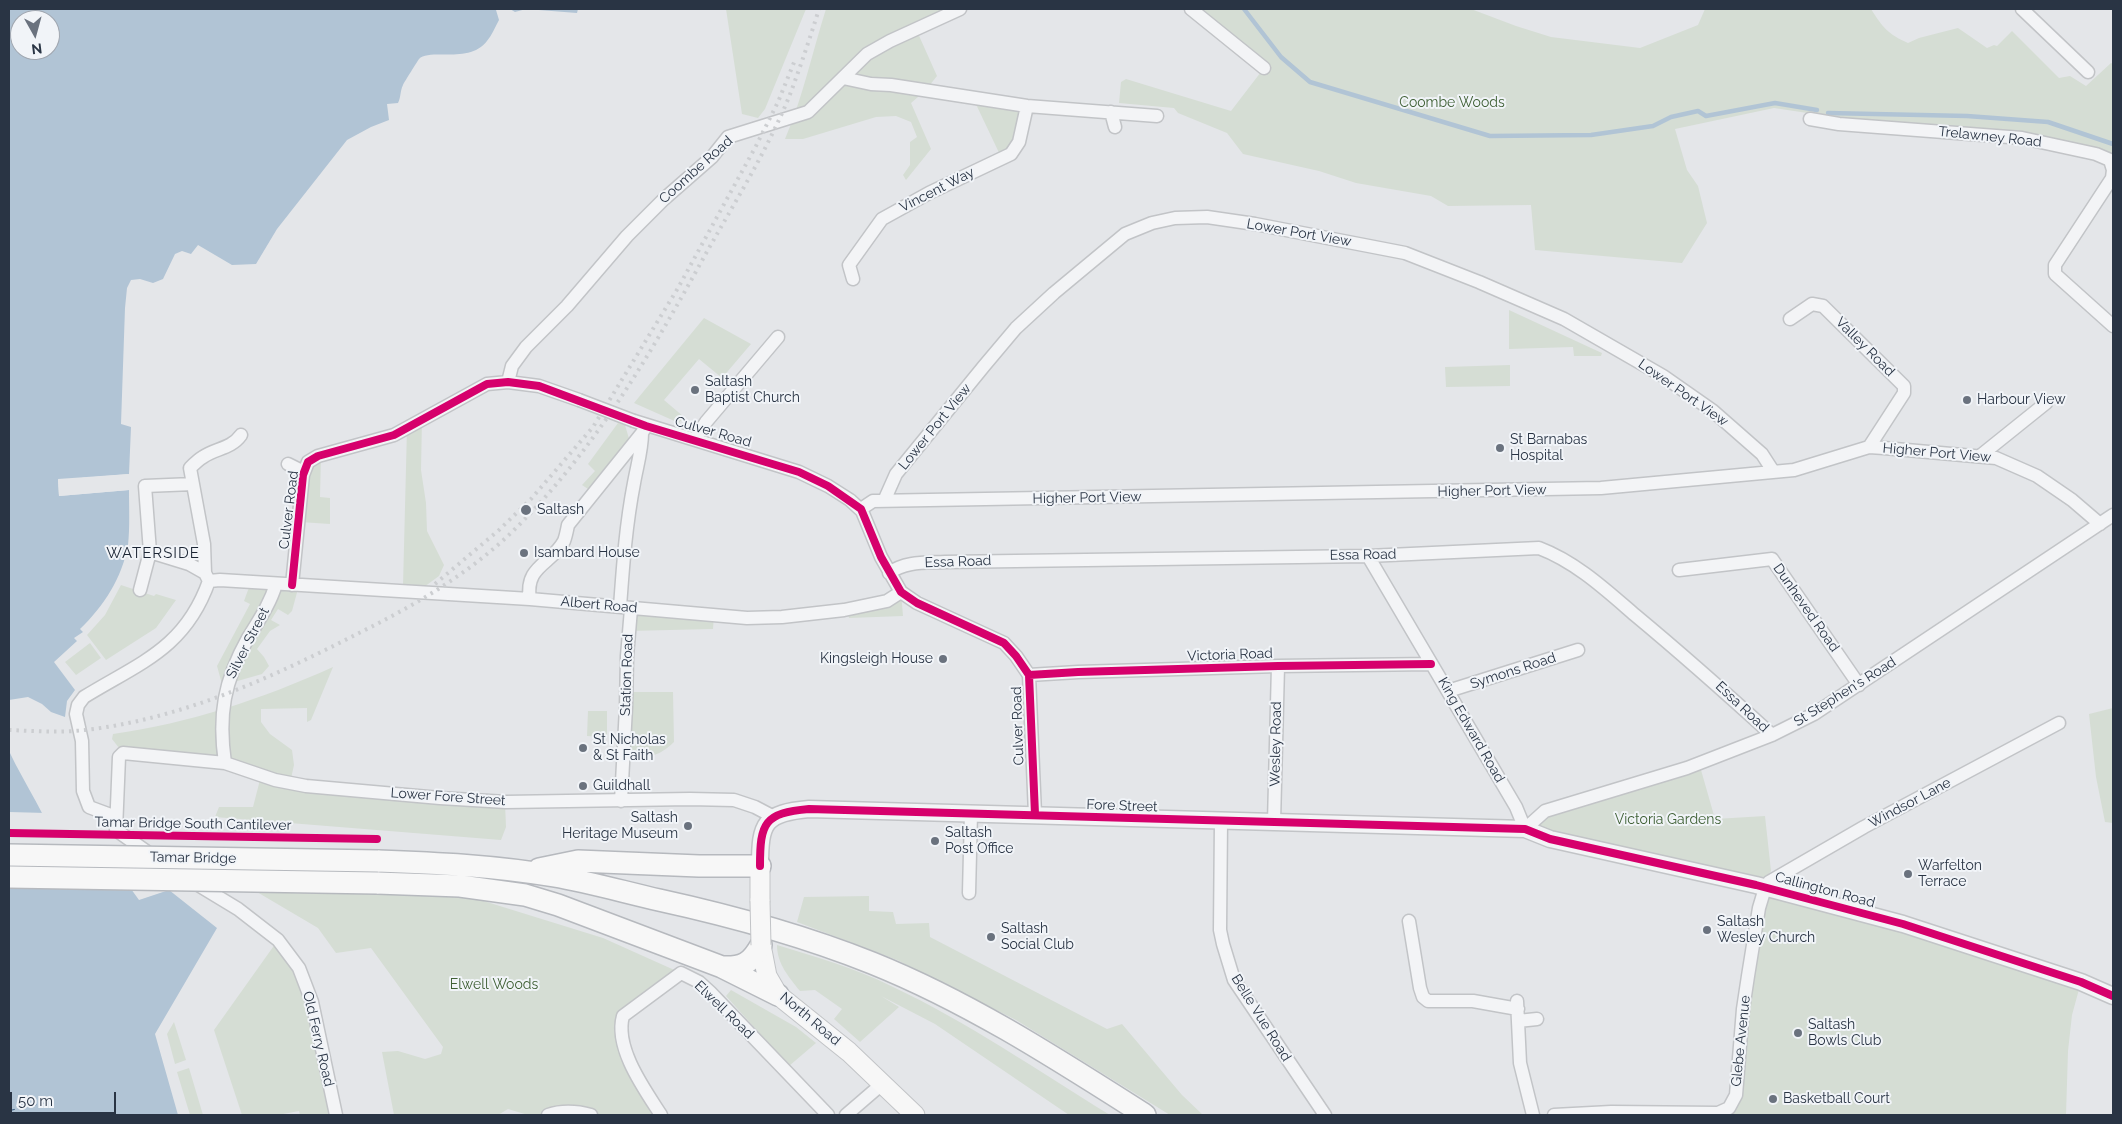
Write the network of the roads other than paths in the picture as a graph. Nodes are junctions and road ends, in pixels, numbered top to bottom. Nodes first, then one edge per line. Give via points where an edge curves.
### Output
1 (960, 9) edge
2 (1191, 9) edge
3 (2022, 9) edge
4 (1264, 68) dead end
5 (2088, 72) dead end
6 (843, 78) junction
7 (1027, 106) junction
8 (1111, 112) junction
9 (1157, 116) dead end
10 (1818, 116) dead end
11 (1115, 127) dead end
12 (853, 280) dead end
13 (1790, 319) dead end
14 (2113, 326) edge
15 (778, 337) dead end
16 (508, 382) junction
17 (2046, 403) dead end
18 (644, 429) junction
19 (241, 435) dead end
20 (695, 440) junction
21 (1869, 447) junction
22 (1980, 456) junction
23 (288, 464) dead end
24 (1773, 471) junction
25 (304, 472) junction
26 (193, 484) junction
27 (884, 501) junction
28 (861, 509) junction
29 (2113, 516) edge
30 (2100, 524) junction
31 (150, 552) junction
32 (1368, 556) junction
33 (1679, 570) dead end
34 (889, 573) junction
35 (207, 577) junction
36 (276, 584) junction
37 (292, 585) junction
38 (140, 590) dead end
39 (902, 592) junction
40 (530, 599) junction
41 (625, 608) junction
42 (1578, 650) dead end
43 (1431, 664) junction
44 (1278, 666) junction
45 (1029, 675) junction
46 (1859, 685) junction
47 (1448, 691) junction
48 (2059, 723) dead end
49 (1772, 735) junction
50 (225, 763) junction
51 (621, 801) junction
52 (971, 813) junction
53 (1035, 814) junction
54 (116, 817) junction
55 (774, 817) junction
56 (1221, 821) junction
57 (1274, 822) junction
58 (1525, 829) junction
59 (9, 855) edge
60 (760, 866) junction
61 (527, 872) junction
62 (9, 877) edge
63 (1765, 888) junction
64 (969, 893) dead end
65 (1409, 920) dead end
66 (761, 944) junction
67 (722, 967) junction
68 (778, 995) junction
69 (2113, 996) edge
70 (1517, 1011) junction
71 (1538, 1019) dead end
72 (882, 1084) junction
73 (1730, 1112) edge
74 (336, 1115) edge
75 (548, 1115) edge
76 (591, 1115) edge
77 (661, 1115) edge
78 (828, 1115) edge
79 (846, 1115) edge
80 (914, 1115) edge
81 (1145, 1115) edge
82 (1325, 1115) edge
83 (1533, 1115) edge
84 (1554, 1115) edge

1 - 6 street, Coombe Road via 878,47
2 - 4 street
3 - 5 street
6 - 7 street
6 - 16 street, Coombe Road via 808,112 728,137 712,157 664,198 526,347 512,366
7 - 8 street
7 - 12 street, Vincent Way via 1020,142 1011,154 882,219 849,265
8 - 9 street
8 - 11 street
10 - 14 street, Trelawney Road via 2022,138 2110,160 2112,178 2056,266 2055,274
13 - 21 street, Valley Road via 1812,304 1823,306 1904,386 1904,393
15 - 20 street via 706,422
16 - 18 street, Culver Road, bridge via 539,386 634,421
16 - 25 street, Culver Road via 487,384 394,434 318,456 308,462
17 - 22 street
18 - 20 street, Culver Road
18 - 40 street via 568,525 563,542 528,582
18 - 41 street, Station Road via 625,547
19 - 26 street via 227,448 202,457 190,468
20 - 28 street, Culver Road via 798,472 828,486
21 - 22 street, Higher Port View
21 - 24 street, Higher Port View via 1803,468
22 - 30 street, Higher Port View via 2004,461 2037,476
23 - 25 street
24 - 27 street, Higher Port View via 1601,488
24 - 27 street, Lower Port View via 1762,454 1713,411 1671,381 1564,319 1406,253 1255,224 1199,217 1152,223 1125,234 1054,293 1016,328 984,366 896,474
25 - 37 street, Culver Road
26 - 31 street via 145,486
26 - 35 street
27 - 28 street, Higher Port View via 873,501
28 - 34 street, Culver Road
29 - 30 street, St Stephen's Road
30 - 46 street, St Stephen's Road
31 - 35 street via 189,564
31 - 38 street
32 - 34 street, Essa Road via 913,563
32 - 43 street, King Edward Road
32 - 49 street, Essa Road via 1539,548 1553,553 1602,586
33 - 46 street, Dunheved Road via 1772,559
34 - 39 street, Culver Road
35 - 36 street, Albert Road
35 - 54 street via 204,596 188,621 164,648 84,697 78,705 76,714 82,741 84,791 89,807
36 - 37 street, Albert Road
36 - 50 street, Silver Street via 273,596 227,684 222,712
37 - 40 street, Albert Road
39 - 41 street, Albert Road via 887,601 868,606 782,617 726,617
39 - 45 street, Culver Road via 917,603 1004,643
40 - 41 street, Albert Road
41 - 51 street, Station Road
42 - 47 street, Symons Road
43 - 44 street, Victoria Road
43 - 47 street, King Edward Road
44 - 45 street, Victoria Road
44 - 57 street, Wesley Road
45 - 53 street, Culver Road
46 - 49 street, St Stephen's Road via 1814,714
47 - 58 street, King Edward Road via 1516,807
48 - 63 street, Windsor Lane via 1864,826 1769,882
49 - 58 street, St Stephen's Road via 1687,768 1545,811
50 - 51 street, Lower Fore Street via 294,784 440,798
50 - 54 street, Lower Fore Street via 123,754 119,757
51 - 55 street, Lower Fore Street via 734,800
52 - 53 street, Fore Street
52 - 55 street, Fore Street via 817,809 785,812
52 - 64 street
53 - 56 street, Fore Street
54 - 74 street, Old Ferry Road via 116,830 251,918 278,940 299,968 312,1002
55 - 60 street via 763,828
56 - 57 street, Fore Street
56 - 82 street, Belle Vue Road via 1220,930 1234,980
57 - 58 street, Fore Street
58 - 63 street, Callington Road via 1550,838
59 - 61 highway, Tamar Bridge, bridge via 414,862
60 - 61 highway via 578,861
60 - 66 main road, North Road, bridge
61 - 81 highway via 786,931 873,964 986,1018
62 - 67 highway, bridge via 460,886 525,895 558,905
63 - 69 street, Callington Road via 1903,924 2081,982
63 - 73 street, Glebe Avenue via 1743,1009 1736,1095
65 - 70 street via 1423,997 1428,1001 1473,1001
66 - 67 highway via 756,955 746,963
66 - 68 main road, North Road via 767,976
67 - 68 highway
68 - 72 main road, North Road via 849,1052
70 - 71 street
70 - 83 street via 1520,1063
72 - 79 street
72 - 80 main road, North Road
73 - 84 street, Glebe Avenue
75 - 76 street via 565,1111
77 - 78 street, Elwell Road via 629,1061 620,1027 623,1016 681,973 710,992

